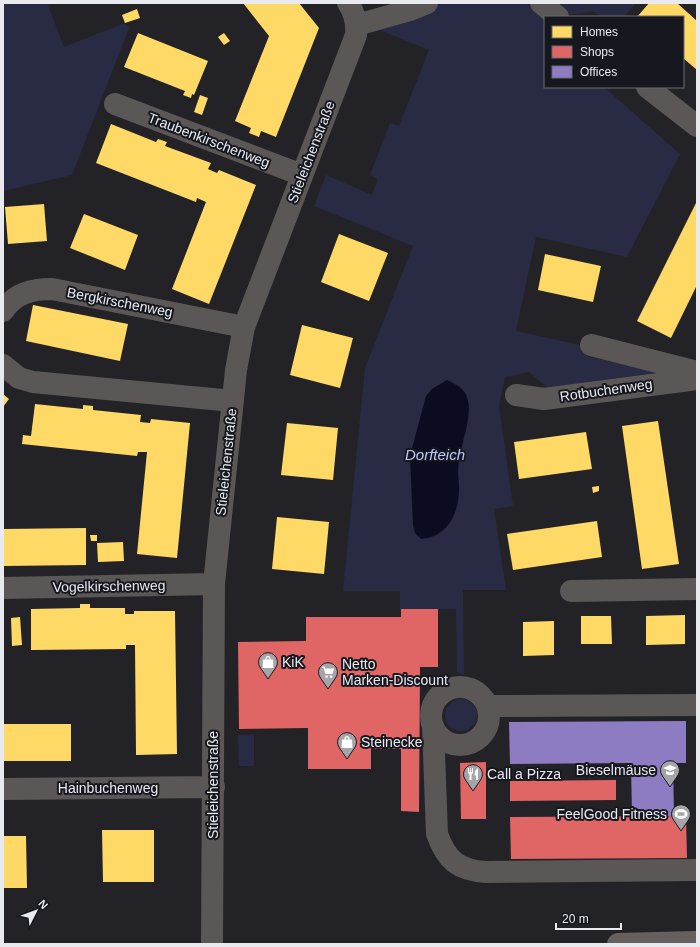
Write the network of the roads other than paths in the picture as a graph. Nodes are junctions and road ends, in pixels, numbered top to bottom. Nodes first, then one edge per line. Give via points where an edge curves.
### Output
1 (348, 3) edge
2 (427, 3) edge
3 (541, 3) edge
4 (557, 16) edge
5 (357, 25) junction
6 (648, 88) edge
7 (115, 104) dead end
8 (697, 126) edge
9 (302, 175) junction
10 (3, 311) edge
11 (244, 327) junction
12 (591, 345) dead end
13 (3, 365) edge
14 (697, 372) edge
15 (697, 379) edge
16 (516, 395) dead end
17 (233, 401) junction
18 (214, 584) junction
19 (3, 588) edge
20 (697, 589) edge
21 (571, 591) dead end
22 (697, 705) edge
23 (488, 706) junction
24 (433, 726) junction
25 (214, 787) junction
26 (3, 788) edge
27 (693, 869) edge
28 (697, 942) edge
29 (212, 944) edge
30 (618, 944) edge

1 - 5 street
2 - 5 street
3 - 4 street
5 - 9 street, Stieleichenstraße via 353,43
6 - 8 street
7 - 9 street, Traubenkirschenweg
9 - 11 street, Stieleichenstraße
10 - 11 street, Bergkirschenweg via 8,303 22,293 36,289 52,289
11 - 17 street, Stieleichenstraße
12 - 14 street, Rotbuchenweg
13 - 17 street via 19,378 33,382
15 - 16 street, Rotbuchenweg via 544,399
17 - 18 street, Stieleichenstraße
18 - 19 street, Vogelkirschenweg
18 - 25 street, Stieleichenstraße
20 - 21 street
22 - 23 street
23 - 24 street via 484,699 471,689 463,687 447,690 435,702 432,710
23 - 24 street via 490,718 486,731 470,744 450,744 436,733
24 - 27 street via 437,834 452,861 468,871
25 - 26 street, Hainbuchenweg
25 - 29 street, Stieleichenstraße
28 - 30 main road

